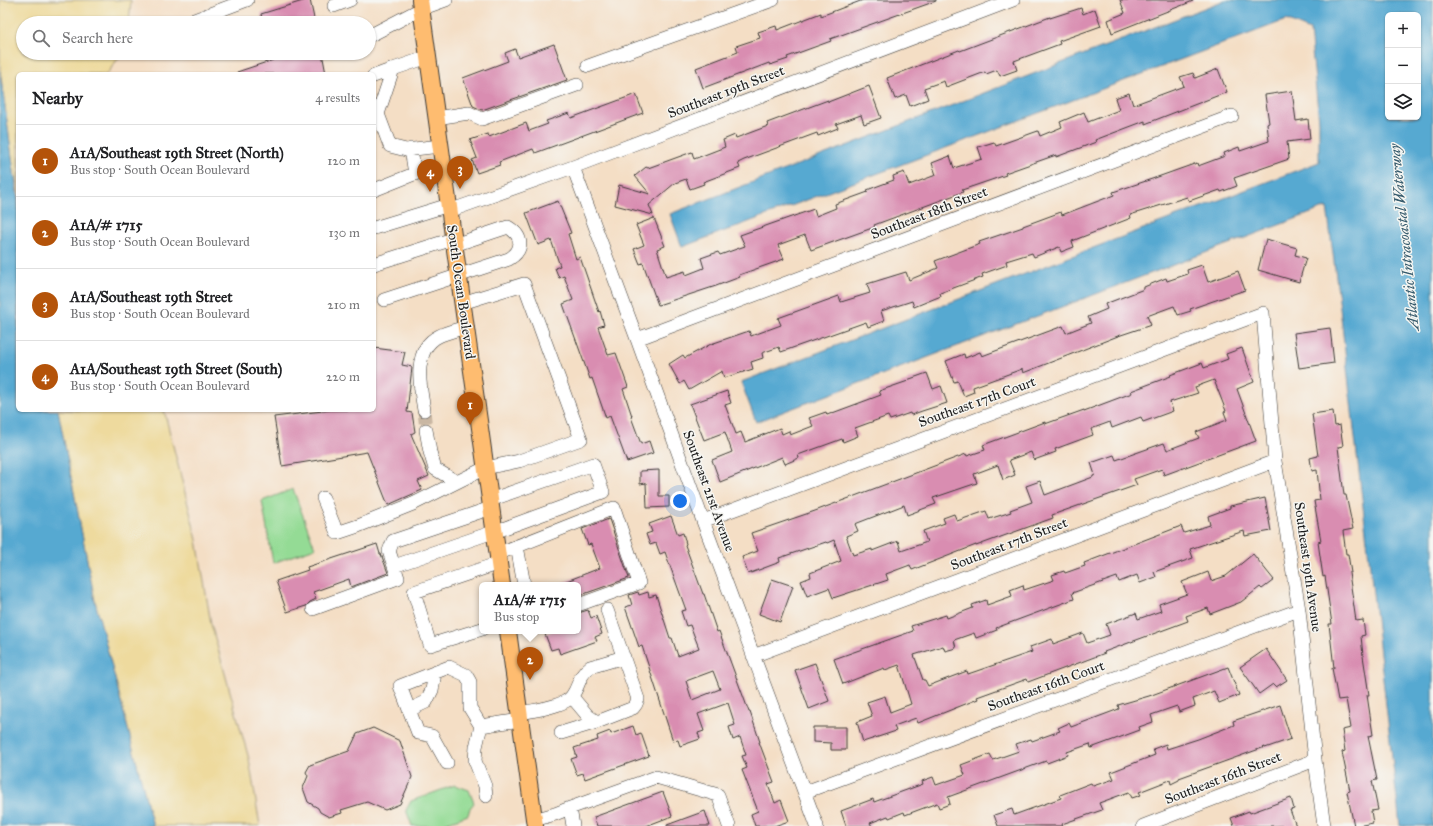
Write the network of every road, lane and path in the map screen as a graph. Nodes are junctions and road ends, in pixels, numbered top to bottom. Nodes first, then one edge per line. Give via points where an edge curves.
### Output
1 (247, 0) edge
2 (350, 0) edge
3 (446, 0) edge
4 (773, 0) edge
5 (1013, 0) edge
6 (421, 4) edge
7 (334, 6) dead end
8 (205, 16) edge
9 (376, 32) edge
10 (428, 57) junction
11 (588, 66) dead end
12 (393, 69) junction
13 (376, 75) edge
14 (578, 85) dead end
15 (1232, 116) dead end
16 (436, 118) junction
17 (440, 146) junction
18 (411, 149) junction
19 (443, 166) junction
20 (573, 167) junction
21 (414, 174) junction
22 (376, 189) edge
23 (449, 208) junction
24 (376, 227) edge
25 (454, 242) junction
26 (376, 263) edge
27 (458, 276) junction
28 (384, 300) dead end
29 (462, 303) junction
30 (1263, 313) joint
31 (466, 328) junction
32 (637, 339) junction
33 (424, 410) tunnel mouth
34 (426, 430) tunnel mouth
35 (1275, 461) junction
36 (485, 468) junction
37 (457, 482) junction
38 (323, 498) dead end
39 (490, 504) junction
40 (703, 521) junction
41 (494, 532) junction
42 (517, 546) junction
43 (498, 559) junction
44 (394, 566) junction
45 (502, 582) edge
46 (523, 582) edge
47 (581, 603) edge
48 (313, 609) dead end
49 (607, 610) dead end
50 (1299, 610) junction
51 (479, 630) edge
52 (508, 634) edge
53 (753, 656) junction
54 (624, 657) junction
55 (435, 672) junction
56 (572, 697) junction
57 (409, 710) junction
58 (520, 717) junction
59 (597, 722) junction
60 (481, 726) junction
61 (561, 733) dead end
62 (1315, 760) junction
63 (446, 763) dead end
64 (805, 792) junction
65 (486, 796) dead end
66 (570, 808) junction
67 (535, 823) edge
68 (573, 826) edge
69 (729, 826) edge
70 (817, 826) edge
71 (1143, 826) edge
72 (1324, 826) edge

1 - 8 street
2 - 7 street
3 - 6 street
4 - 11 street
5 - 20 street, Southeast 19th Street
6 - 9 street
6 - 10 main road, South Ocean Boulevard
10 - 12 street
10 - 16 main road, South Ocean Boulevard
12 - 13 street
12 - 18 street via 378,114 390,146
14 - 16 street via 482,120 469,113
15 - 32 street, Southeast 18th Street
16 - 17 main road, South Ocean Boulevard
17 - 18 street
17 - 19 main road, South Ocean Boulevard
18 - 21 street
19 - 21 street
19 - 23 main road, South Ocean Boulevard
20 - 23 street, Southeast 19th Street
20 - 32 street, Southeast 21st Avenue
21 - 22 street
23 - 24 street, Southeast 19th Street
23 - 25 main road, South Ocean Boulevard
25 - 26 street
25 - 27 main road, South Ocean Boulevard
25 - 27 street via 508,226 514,230 520,242 519,249 509,259
27 - 28 street
27 - 29 main road, South Ocean Boulevard
29 - 31 main road, South Ocean Boulevard
29 - 36 street via 524,284 582,438 519,461
30 - 35 street, Southeast 19th Avenue
30 - 40 street, Southeast 17th Court
31 - 33 street via 439,336 429,342 423,352 420,380
31 - 36 main road, South Ocean Boulevard
32 - 40 street, Southeast 21st Avenue
34 - 37 street via 435,469
35 - 50 street, Southeast 19th Avenue
35 - 53 street, Southeast 17th Street
36 - 37 street
36 - 39 main road, South Ocean Boulevard
37 - 38 street via 413,504 337,533
39 - 41 main road, South Ocean Boulevard
39 - 41 street via 593,464 604,492
39 - 44 street via 393,541 389,551
40 - 53 street, Southeast 21st Avenue
41 - 43 main road, South Ocean Boulevard
41 - 44 street
42 - 43 street
42 - 46 street
42 - 47 street via 614,508 639,583
43 - 45 main road, South Ocean Boulevard
43 - 51 street via 414,592 430,645
44 - 48 street via 398,578
49 - 54 street
50 - 62 street, Southeast 19th Avenue
50 - 64 street, Southeast 16th Court
52 - 58 main road
53 - 64 street, Southeast 21st Avenue
54 - 56 street via 586,670 580,677
54 - 59 street via 638,699 636,704 633,708
55 - 57 street via 432,690 426,702
55 - 57 street via 400,686
55 - 60 street via 449,668 466,675 470,682 470,708
56 - 58 street via 554,707
56 - 59 street via 588,716
57 - 63 street via 418,733 432,736
58 - 60 street
58 - 67 main road
59 - 61 street
60 - 65 street via 475,761 485,786
62 - 71 street, Southeast 16th Street
62 - 72 street, Southeast 19th Avenue
64 - 70 street, Southeast 21st Avenue
66 - 67 street
66 - 68 street
66 - 69 street via 656,777 718,795

